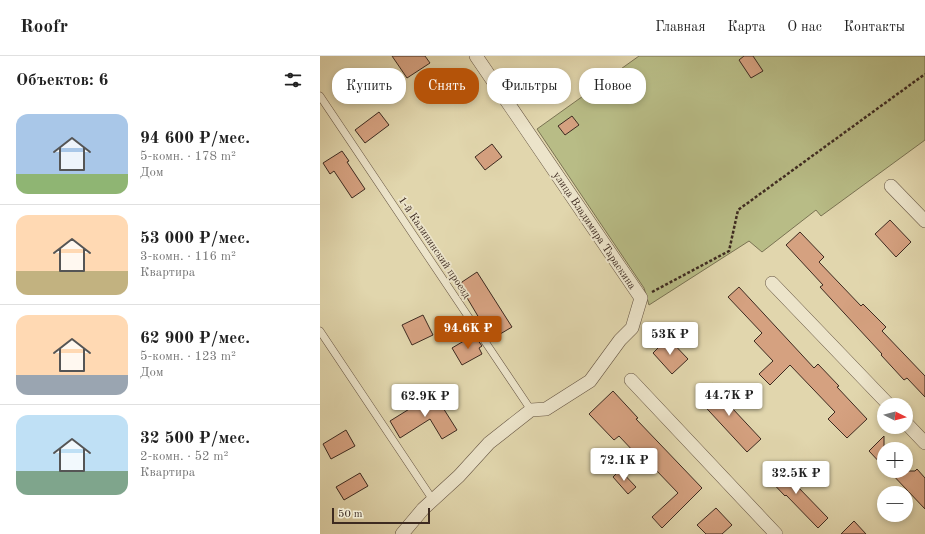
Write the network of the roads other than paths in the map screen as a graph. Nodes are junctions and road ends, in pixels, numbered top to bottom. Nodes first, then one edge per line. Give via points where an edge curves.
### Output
1 (476, 56) edge
2 (320, 96) edge
3 (891, 186) dead end
4 (925, 221) edge
5 (772, 282) dead end
6 (320, 331) edge
7 (631, 380) dead end
8 (882, 398) edge
9 (531, 410) junction
10 (913, 430) edge
11 (925, 442) edge
12 (433, 500) junction
13 (402, 534) edge
14 (776, 534) edge

1 - 9 street, улица Владимира Тараскина via 641,298 632,328 590,381 546,409
2 - 9 lane, 1-й Калининский проезд
3 - 4 street
5 - 8 street
6 - 12 lane
7 - 14 street
9 - 12 street, улица Владимира Тараскина via 489,443
10 - 11 street
12 - 13 street, улица Владимира Тараскина

